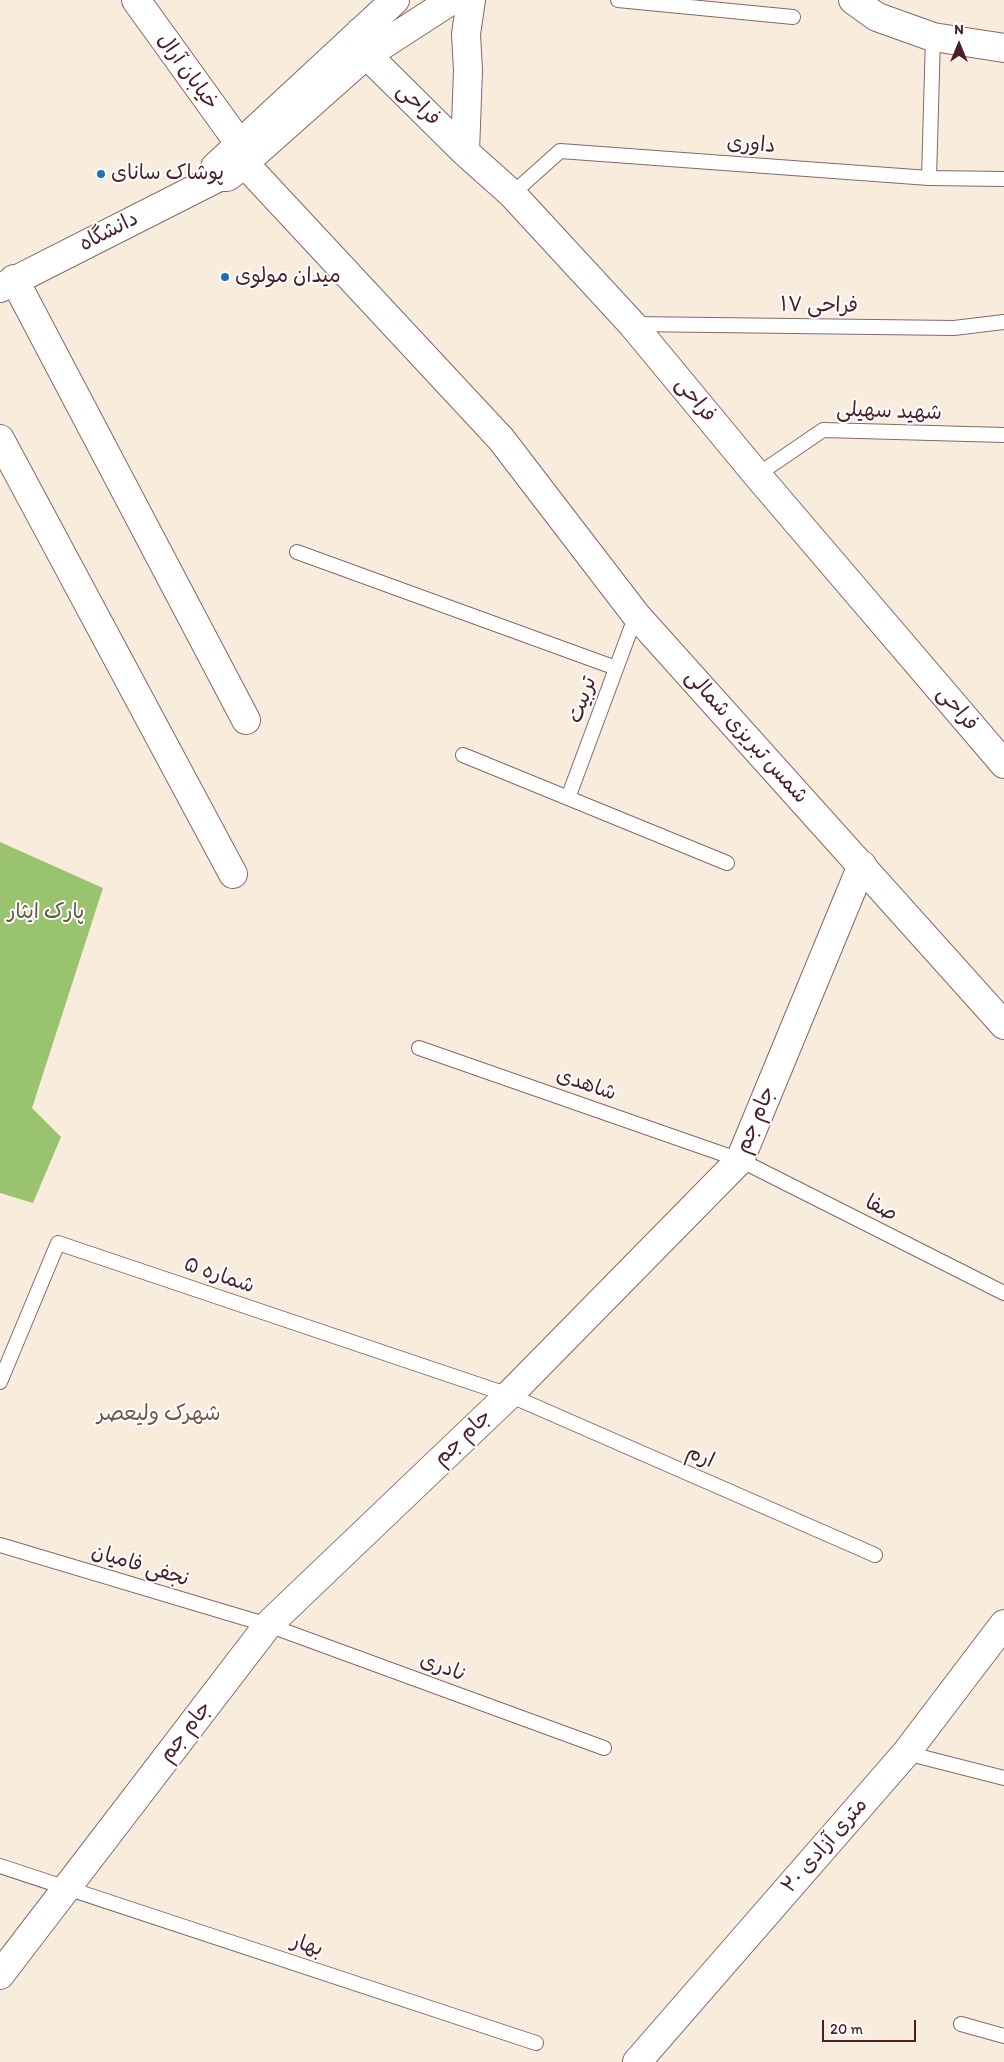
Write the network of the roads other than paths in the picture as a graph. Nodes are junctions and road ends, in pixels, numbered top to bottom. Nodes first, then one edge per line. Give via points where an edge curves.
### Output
1 (136, 0) edge
2 (395, 0) edge
3 (452, 0) edge
4 (472, 0) edge
5 (618, 0) edge
6 (853, 0) edge
7 (793, 16) dead end
8 (933, 37) junction
9 (363, 44) junction
10 (1004, 48) edge
11 (465, 152) junction
12 (241, 153) junction
13 (929, 178) junction
14 (1004, 179) edge
15 (512, 194) junction
16 (7, 283) edge
17 (1004, 322) edge
18 (632, 324) junction
19 (1004, 435) edge
20 (0, 439) edge
21 (501, 439) joint
22 (756, 475) junction
23 (297, 552) dead end
24 (636, 616) junction
25 (616, 668) junction
26 (246, 720) dead end
27 (463, 755) dead end
28 (1004, 764) edge
29 (568, 798) junction
30 (727, 863) dead end
31 (862, 865) junction
32 (233, 874) dead end
33 (1004, 1025) edge
34 (419, 1048) dead end
35 (740, 1160) junction
36 (1004, 1293) edge
37 (0, 1382) edge
38 (509, 1395) junction
39 (0, 1545) edge
40 (876, 1555) dead end
41 (1004, 1624) edge
42 (268, 1625) junction
43 (604, 1748) dead end
44 (906, 1753) junction
45 (1004, 1778) edge
46 (0, 1866) edge
47 (66, 1888) junction
48 (0, 1975) edge
49 (961, 2024) dead end
50 (1004, 2036) edge
51 (536, 2043) dead end
52 (637, 2062) edge

1 - 12 street, خیابان آرال
2 - 9 street
3 - 9 street
4 - 11 street via 466,34
5 - 7 lane
6 - 8 street via 877,17
8 - 10 street
8 - 13 lane
9 - 11 street, فراحی
9 - 12 street
11 - 15 street, فراحی
12 - 16 street, دانشگاه via 214,167 219,176
12 - 21 street, خیابان آرال
13 - 14 lane, داوری
13 - 15 lane, داوری via 560,151
15 - 18 street, فراحی
16 - 26 street
17 - 18 lane, فراحی ۱۷ via 954,328
18 - 22 street, فراحی
19 - 22 lane, شهید سهیلی via 823,430
20 - 32 street
21 - 24 street, شمس تبریزی شمالی
22 - 28 street, فراحی
23 - 25 lane
24 - 25 lane, تربیت
24 - 31 street, شمس تبریزی شمالی
25 - 29 lane, تربیت
27 - 29 lane
29 - 30 lane
31 - 33 street, شمس تبریزی شمالی
31 - 35 street, جام جم
34 - 35 lane, شاهدی
35 - 36 lane, صفا
35 - 38 street, جام جم
37 - 38 lane, شماره ۵ via 58,1243
38 - 40 lane, ارم
38 - 42 street, جام جم
39 - 42 lane, نجفی فامیان
41 - 44 street, ۲۰ متری آزادی
42 - 43 lane, نادری
42 - 47 street, جام جم
44 - 45 lane
44 - 52 street, ۲۰ متری آزادی
46 - 47 lane, بهار
47 - 48 street, جام جم
47 - 51 lane, بهار
49 - 50 lane

